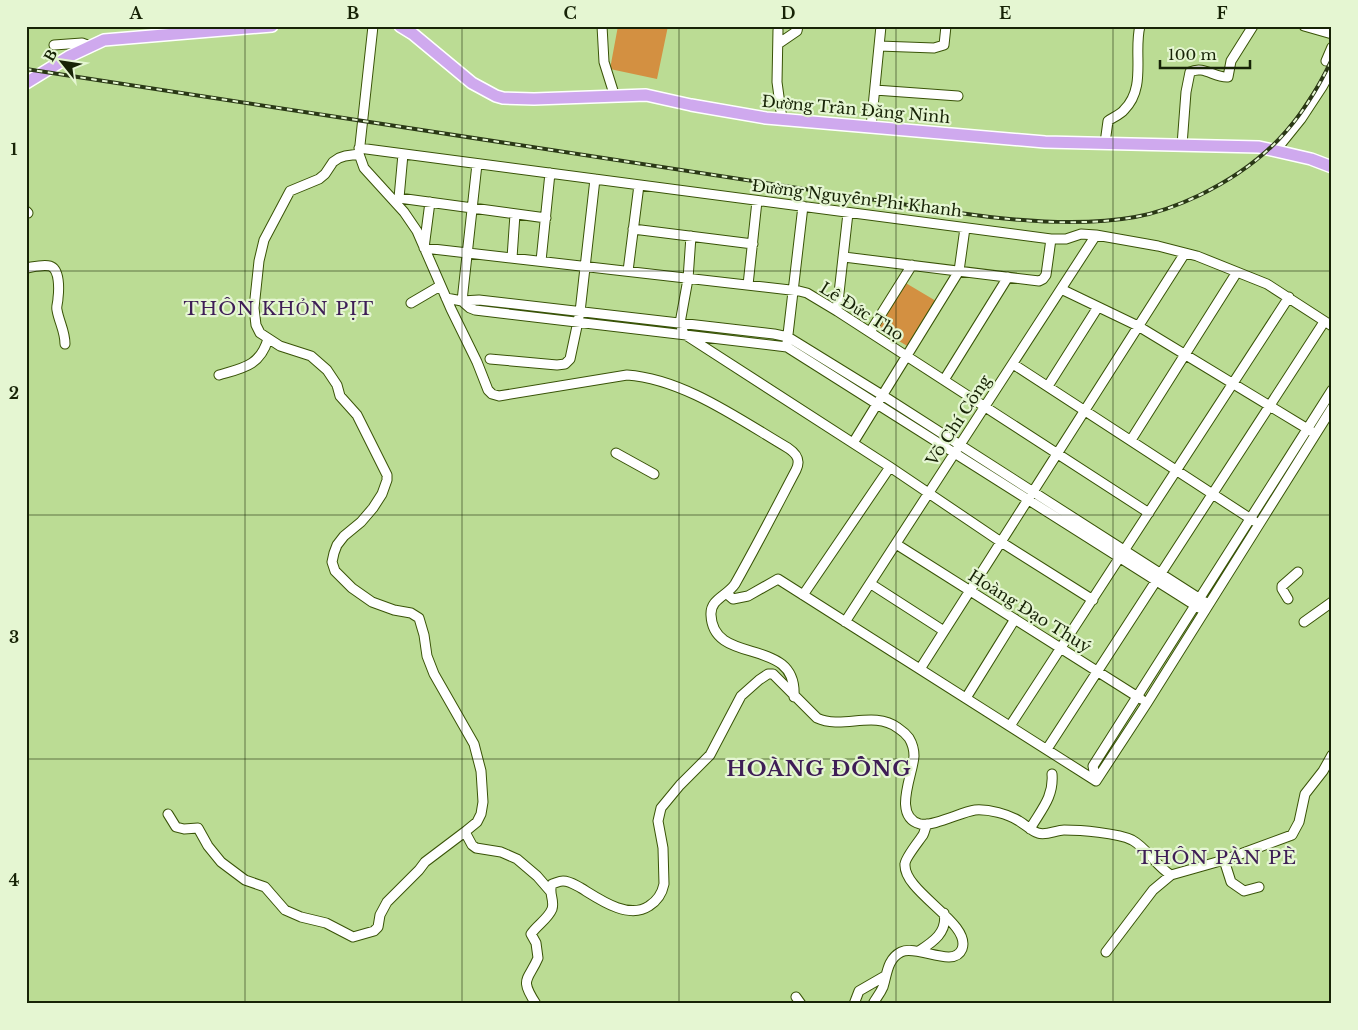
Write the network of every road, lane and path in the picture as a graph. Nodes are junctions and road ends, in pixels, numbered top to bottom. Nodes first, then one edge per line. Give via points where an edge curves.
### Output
1 (272, 26) edge
2 (373, 26) edge
3 (400, 26) edge
4 (602, 26) edge
5 (798, 26) edge
6 (881, 26) edge
7 (946, 26) edge
8 (1140, 26) edge
9 (1253, 26) edge
10 (1304, 26) edge
11 (778, 30) dead end
12 (1332, 34) edge
13 (778, 44) junction
14 (54, 45) dead end
15 (90, 46) junction
16 (879, 46) junction
17 (1332, 47) edge
18 (1329, 65) edge
19 (26, 83) edge
20 (875, 90) junction
21 (615, 96) junction
22 (958, 96) dead end
23 (782, 118) junction
24 (872, 127) junction
25 (1105, 143) junction
26 (1182, 145) junction
27 (1276, 150) junction
28 (359, 151) junction
29 (403, 154) junction
30 (477, 164) junction
31 (1332, 166) edge
32 (550, 173) junction
33 (595, 179) junction
34 (639, 185) junction
35 (757, 200) junction
36 (430, 202) junction
37 (803, 206) junction
38 (472, 207) junction
39 (848, 212) junction
40 (515, 214) junction
41 (546, 218) junction
42 (965, 228) junction
43 (633, 229) junction
44 (1096, 235) junction
45 (691, 236) junction
46 (1051, 239) junction
47 (752, 244) junction
48 (424, 248) junction
49 (467, 253) junction
50 (1185, 253) junction
51 (844, 257) junction
52 (512, 258) junction
53 (541, 261) junction
54 (912, 265) junction
55 (584, 266) junction
56 (26, 268) edge
57 (959, 270) junction
58 (628, 272) junction
59 (1237, 272) junction
60 (1008, 277) junction
61 (688, 278) junction
62 (748, 285) junction
63 (440, 286) junction
64 (1061, 289) junction
65 (793, 291) junction
66 (1289, 297) junction
67 (446, 298) junction
68 (462, 301) junction
69 (411, 303) dead end
70 (1098, 307) junction
71 (837, 311) junction
72 (580, 312) junction
73 (578, 321) junction
74 (680, 323) junction
75 (1328, 324) edge
76 (1138, 326) junction
77 (870, 332) junction
78 (684, 334) junction
79 (268, 339) junction
80 (787, 342) junction
81 (65, 344) dead end
82 (1185, 354) junction
83 (906, 357) junction
84 (490, 359) dead end
85 (1013, 364) junction
86 (219, 375) dead end
87 (944, 380) junction
88 (1233, 383) junction
89 (1048, 386) junction
90 (1332, 390) edge
91 (882, 395) junction
92 (877, 405) junction
93 (1270, 405) junction
94 (986, 406) junction
95 (1332, 408) edge
96 (1084, 410) junction
97 (1307, 428) junction
98 (1316, 434) junction
99 (1130, 440) junction
100 (853, 443) junction
101 (958, 449) junction
102 (616, 453) dead end
103 (1058, 453) junction
104 (890, 467) junction
105 (1177, 470) junction
106 (654, 474) dead end
107 (928, 494) junction
108 (1213, 494) junction
109 (1030, 496) junction
110 (1149, 513) junction
111 (1250, 518) junction
112 (1259, 524) junction
113 (1001, 542) junction
114 (896, 544) junction
115 (1122, 554) junction
116 (1298, 572) dead end
117 (1158, 577) junction
118 (870, 584) junction
119 (970, 591) junction
120 (726, 594) junction
121 (803, 595) junction
122 (1288, 599) dead end
123 (1093, 600) junction
124 (1198, 602) junction
125 (1332, 602) edge
126 (1206, 607) junction
127 (1015, 619) junction
128 (845, 622) junction
129 (1304, 622) dead end
130 (944, 631) junction
131 (1061, 648) junction
132 (920, 669) junction
133 (1097, 671) junction
134 (794, 697) junction
135 (1137, 697) junction
136 (966, 698) junction
137 (1147, 703) junction
138 (1010, 726) junction
139 (1046, 749) junction
140 (1332, 755) edge
141 (1052, 774) dead end
142 (1096, 781) junction
143 (168, 814) dead end
144 (926, 824) junction
145 (1030, 829) junction
146 (465, 832) junction
147 (1224, 860) junction
148 (1171, 875) junction
149 (1259, 887) dead end
150 (550, 891) junction
151 (944, 913) junction
152 (919, 951) junction
153 (1106, 952) dead end
154 (885, 976) junction
155 (536, 1004) edge
156 (854, 1004) edge
157 (873, 1004) edge

1 - 15 main road via 110,40
2 - 28 street
3 - 21 main road, Đường Trần Đăng Ninh via 472,83 496,96 516,99
4 - 21 street via 604,62
5 - 13 street
6 - 16 street
7 - 16 street via 941,47
8 - 25 street via 1138,74 1132,98 1124,110 1108,121
9 - 26 street via 1232,58 1228,77 1202,69 1190,72
10 - 12 street
11 - 13 street
13 - 23 street via 777,82
14 - 15 street via 82,42
15 - 19 main road
16 - 20 street
17 - 18 street
18 - 27 street via 1301,120
20 - 22 street
20 - 24 street
21 - 23 main road, Đường Trần Đăng Ninh via 646,95
23 - 24 main road, Đường Trần Đăng Ninh
24 - 25 main road, Đường Trần Đăng Ninh via 1045,142
25 - 26 main road, Đường Trần Đăng Ninh
26 - 27 main road, Đường Trần Đăng Ninh
27 - 31 main road, Đường Trần Đăng Ninh
28 - 29 street, Đường Nguyễn Phi Khanh
28 - 48 street via 364,168 404,212
28 - 79 street via 333,162 319,179 290,191 264,240 254,308 256,325
29 - 30 street, Đường Nguyễn Phi Khanh
29 - 36 street via 399,198
30 - 32 street, Đường Nguyễn Phi Khanh
30 - 38 street
32 - 33 street, Đường Nguyễn Phi Khanh
32 - 41 street
33 - 34 street, Đường Nguyễn Phi Khanh
33 - 55 street
34 - 35 street, Đường Nguyễn Phi Khanh
34 - 43 street
35 - 37 street, Đường Nguyễn Phi Khanh
35 - 47 street
36 - 38 street
36 - 48 street
37 - 39 street, Đường Nguyễn Phi Khanh
37 - 65 street
38 - 40 street
38 - 49 street
39 - 42 street, Đường Nguyễn Phi Khanh
39 - 51 street
40 - 41 street
40 - 52 street
41 - 53 street
42 - 46 street, Đường Nguyễn Phi Khanh
42 - 57 street
43 - 45 street
43 - 58 street
44 - 46 street, Đường Nguyễn Phi Khanh
44 - 50 street, Đường Nguyễn Phi Khanh
44 - 64 street, Võ Chí Công
45 - 47 street
45 - 61 street
46 - 60 street via 1044,279
47 - 62 street
48 - 49 street, Lê Đức Thọ
48 - 63 street
49 - 52 street, Lê Đức Thọ
49 - 68 street
50 - 59 street, Đường Nguyễn Phi Khanh
50 - 76 street
51 - 54 street
51 - 71 street
52 - 53 street, Lê Đức Thọ
53 - 55 street, Lê Đức Thọ
54 - 57 street
54 - 77 street
55 - 58 street, Lê Đức Thọ
55 - 72 street
56 - 81 street via 52,266 55,270 58,277 56,308
57 - 60 street
57 - 83 street
58 - 61 street, Lê Đức Thọ
59 - 66 street, Đường Nguyễn Phi Khanh via 1268,284
59 - 82 street
60 - 87 street
61 - 62 street, Lê Đức Thọ
61 - 74 street
62 - 65 street, Lê Đức Thọ
63 - 67 street
63 - 69 street
64 - 70 street
64 - 85 street, Võ Chí Công
65 - 71 street, Lê Đức Thọ via 806,294
65 - 80 street
66 - 75 street, Đường Nguyễn Phi Khanh
66 - 88 street
67 - 68 street
67 - 120 street via 492,394 498,396 640,376 698,397 794,452 798,459 796,470
68 - 72 street via 479,300
68 - 73 street via 476,310
70 - 76 street
70 - 89 street
71 - 77 street, Lê Đức Thọ
72 - 73 street
72 - 74 street
73 - 78 street
73 - 84 street via 572,355 565,364 557,366
74 - 78 street
74 - 80 street via 774,334
75 - 93 street
76 - 82 street
76 - 96 street
77 - 83 street, Lê Đức Thọ
78 - 80 street
78 - 100 street
79 - 86 street via 255,362
79 - 146 street via 312,356 321,363 335,382 340,396 357,415 385,469 387,480 382,494 369,514 337,545 332,562 334,571 372,602 411,613 420,621 434,674 474,744 482,770 483,809
80 - 91 street via 802,344
80 - 92 street
82 - 88 street
82 - 99 street
83 - 87 street, Lê Đức Thọ
83 - 91 street
85 - 89 street
85 - 94 street, Võ Chí Công
87 - 94 street, Lê Đức Thọ
88 - 93 street
88 - 105 street
89 - 96 street
90 - 97 street
91 - 92 street
91 - 101 street
92 - 100 street
92 - 101 street
93 - 97 street
93 - 108 street
94 - 101 street, Võ Chí Công
94 - 103 street, Lê Đức Thọ
95 - 98 street
96 - 99 street
96 - 103 street
97 - 98 street
97 - 111 street
98 - 112 street
99 - 105 street
100 - 104 street
101 - 107 street, Võ Chí Công
101 - 109 street
102 - 106 street
103 - 109 street
103 - 110 street, Lê Đức Thọ
104 - 107 street
104 - 121 street
105 - 108 street
105 - 110 street
107 - 113 street
107 - 114 street, Võ Chí Công
108 - 111 street
108 - 117 street
109 - 113 street
109 - 115 street
110 - 115 street
111 - 112 street
111 - 124 street
112 - 126 street
113 - 119 street
113 - 123 street
114 - 118 street, Võ Chí Công
114 - 119 street, Hoàng Đạo Thuý
115 - 117 street
115 - 123 street
116 - 122 street via 1282,586
117 - 124 street
117 - 133 street
118 - 128 street, Võ Chí Công
118 - 130 street
119 - 127 street, Hoàng Đạo Thuý
119 - 130 street
120 - 121 street via 733,599 748,596 778,579
120 - 134 street via 713,604 712,623 717,634 737,648 784,664 795,690
121 - 128 street
123 - 131 street
124 - 126 street
124 - 135 street
125 - 129 street
126 - 137 street
127 - 131 street, Hoàng Đạo Thuý
127 - 136 street
128 - 132 street
130 - 132 street
131 - 133 street, Hoàng Đạo Thuý
131 - 138 street
132 - 136 street
133 - 135 street, Hoàng Đạo Thuý
133 - 139 street
134 - 144 street via 817,718 827,722 882,720 908,736 914,757 906,809 913,820
134 - 150 street via 773,674 759,680 741,696 710,755 661,808 658,821 663,838 664,884 654,902 641,911 626,911 561,880 552,884
135 - 137 street, Hoàng Đạo Thuý
135 - 142 street via 1093,766
136 - 138 street
137 - 142 street
138 - 139 street
139 - 142 street
140 - 147 street via 1305,794 1299,822 1292,835
141 - 145 street via 1050,798
143 - 146 street via 176,827 198,828 221,862 244,880 265,886 285,910 326,923 353,937 374,931 392,896 425,862
144 - 145 street via 975,810 1003,815
144 - 151 street via 905,865 914,886
145 - 148 street via 1041,834 1064,830 1125,837 1138,844
146 - 150 street via 476,848 501,852 517,859
147 - 148 street
147 - 149 street via 1234,884 1244,891
148 - 153 street via 1153,890
150 - 155 street via 552,909 531,934 538,958 526,984
151 - 152 street via 939,936
151 - 152 street via 961,935 960,952 951,958
152 - 154 street via 901,952 891,962
154 - 156 street via 859,991
154 - 157 street via 882,990

